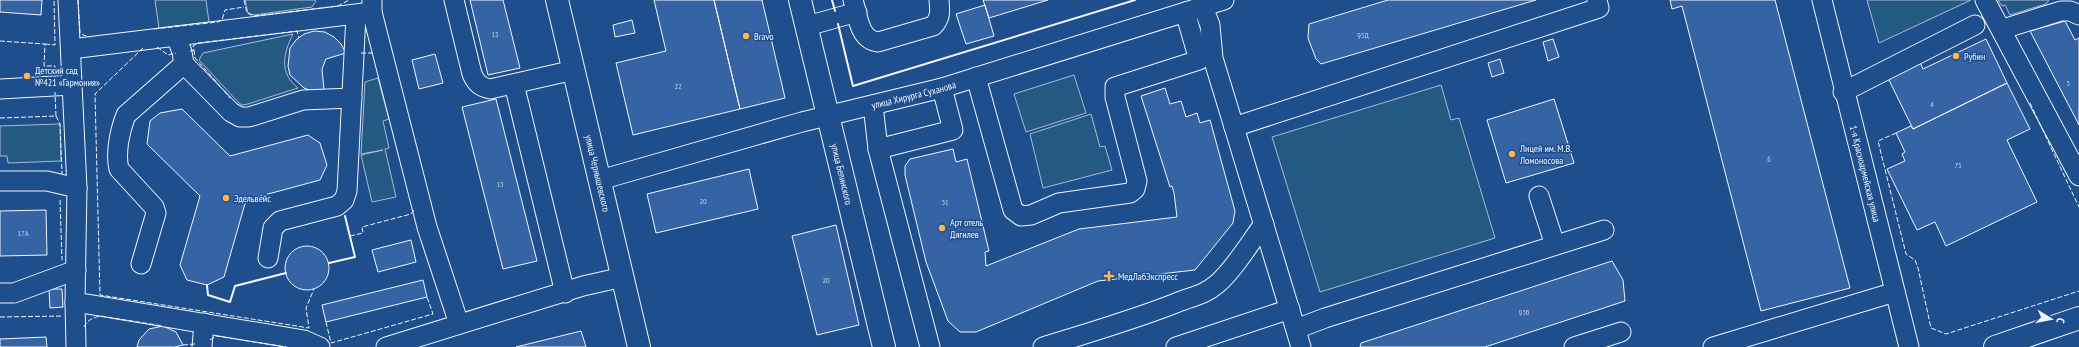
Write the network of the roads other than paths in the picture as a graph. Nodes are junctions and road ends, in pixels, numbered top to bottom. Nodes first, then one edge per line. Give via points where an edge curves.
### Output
1 (68, 0) edge
2 (454, 0) edge
3 (800, 0) edge
4 (939, 0) edge
5 (1224, 0) edge
6 (1597, 0) edge
7 (1822, 0) edge
8 (1985, 0) edge
9 (560, 1) edge
10 (2060, 5) edge
11 (855, 6) edge
12 (1203, 7) junction
13 (367, 9) edge
14 (1185, 12) junction
15 (2079, 15) edge
16 (1975, 25) dead end
17 (806, 26) junction
18 (2002, 29) junction
19 (176, 36) junction
20 (71, 48) junction
21 (184, 64) junction
22 (574, 70) junction
23 (976, 77) junction
24 (514, 84) junction
25 (72, 85) junction
26 (942, 88) junction
27 (0, 89) edge
28 (1843, 92) junction
29 (352, 98) junction
30 (873, 105) junction
31 (828, 115) junction
32 (1234, 127) junction
33 (878, 149) junction
34 (2079, 176) edge
35 (600, 180) junction
36 (0, 181) edge
37 (77, 188) junction
38 (1539, 196) dead end
39 (1264, 224) junction
40 (1604, 230) dead end
41 (1555, 245) junction
42 (268, 258) dead end
43 (141, 264) dead end
44 (76, 270) junction
45 (623, 277) junction
46 (1895, 292) junction
47 (0, 293) edge
48 (565, 293) junction
49 (75, 302) junction
50 (1290, 309) junction
51 (2079, 318) edge
52 (204, 323) junction
53 (458, 324) junction
54 (1621, 332) dead end
55 (1298, 338) edge
56 (76, 347) edge
57 (202, 347) edge
58 (320, 347) edge
59 (386, 347) edge
60 (639, 347) edge
61 (884, 347) edge
62 (930, 347) edge
63 (1043, 347) edge
64 (1176, 347) edge
65 (1574, 347) edge
66 (1714, 347) edge
67 (1909, 347) edge
68 (1995, 347) edge

1 - 20 street
2 - 24 street via 476,82 483,88 490,89
3 - 17 main road, улица Белинского
4 - 11 street via 938,21 933,26 878,42 870,42 864,37
5 - 12 street, улица Хирурга Суханова
6 - 32 street via 1599,8
7 - 28 street, 1-я Красноармейская улица
8 - 18 street
9 - 22 main road, улица Чернышевского
10 - 15 street
10 - 18 street
11 - 17 street
12 - 14 street, улица Хирурга Суханова
12 - 32 street via 1210,25 1213,58
13 - 19 street
13 - 29 street
13 - 53 street via 427,227
14 - 23 street, улица Хирурга Суханова
14 - 23 street via 1199,60 1115,87 1115,97 1137,181 1135,189 1130,193 1059,204 1031,215 1021,216 1013,210
16 - 28 street
17 - 31 main road, улица Белинского
18 - 34 street
19 - 20 street
19 - 21 street
20 - 25 street
21 - 29 street via 231,112 240,116 249,116 303,100
21 - 43 street via 126,115 122,125 117,162 119,169 156,213
22 - 24 street
22 - 35 main road, улица Чернышевского
23 - 26 street, улица Хирурга Суханова
24 - 48 street
25 - 27 street
25 - 37 street
26 - 30 street, улица Хирурга Суханова
26 - 33 street via 953,130
28 - 46 street, 1-я Красноармейская улица
29 - 42 street via 347,191 344,200 337,206 280,221 273,228
30 - 31 street, улица Хирурга Суханова
30 - 33 street
31 - 35 street, улица Хирурга Суханова
31 - 61 main road, улица Белинского
32 - 39 street
33 - 62 street
35 - 45 main road, улица Чернышевского
36 - 37 street via 47,181
37 - 44 street
38 - 41 street
39 - 50 street
39 - 63 street via 1219,283 1204,294
40 - 41 street
41 - 55 street via 1332,316
44 - 47 street via 14,293
44 - 49 street
45 - 48 street
45 - 60 main road, улица Чернышевского
46 - 66 street
46 - 67 street, 1-я Красноармейская улица
48 - 53 street
49 - 52 street
49 - 56 street
50 - 55 street
50 - 64 street
51 - 68 main road
52 - 57 street
52 - 58 street via 304,340
53 - 59 street
54 - 65 street

